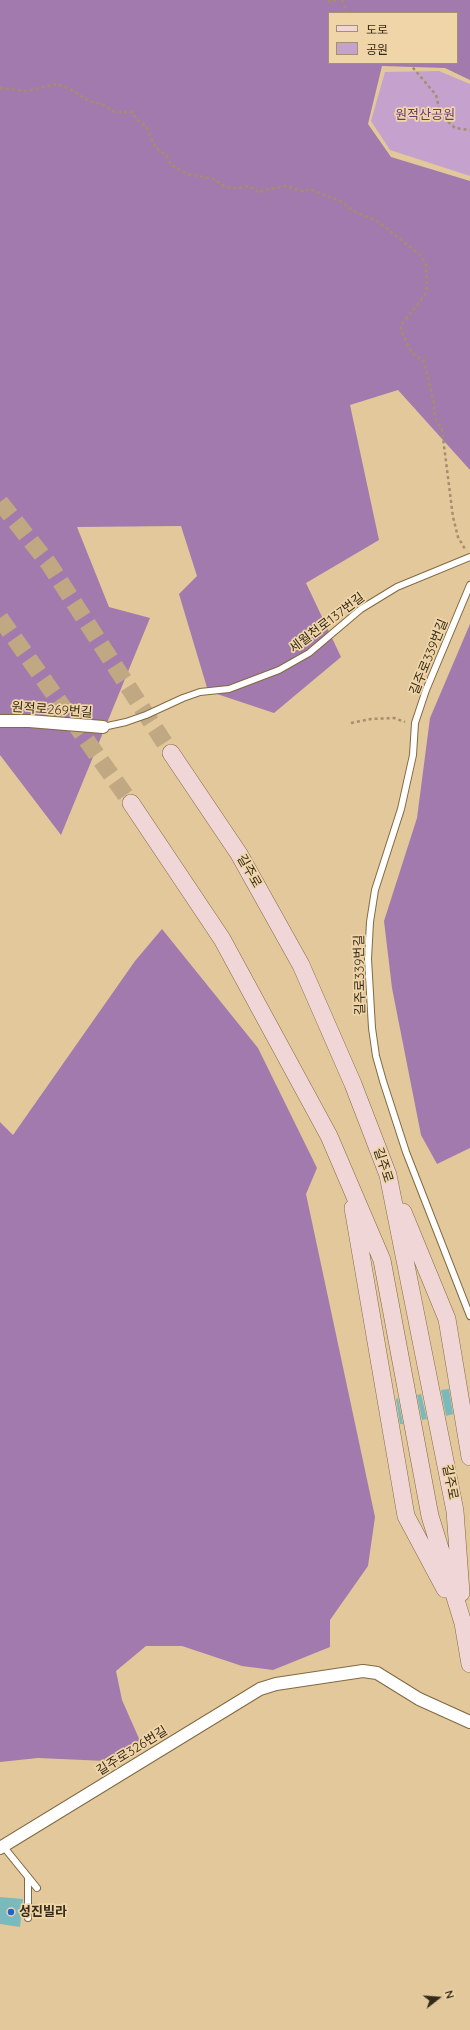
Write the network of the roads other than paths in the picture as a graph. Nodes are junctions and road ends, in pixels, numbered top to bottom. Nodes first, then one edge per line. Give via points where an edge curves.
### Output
1 (469, 555) edge
2 (470, 585) edge
3 (0, 721) edge
4 (103, 727) joint
5 (171, 753) tunnel mouth
6 (131, 803) tunnel mouth
7 (388, 1176) junction
8 (348, 1179) junction
9 (470, 1316) edge
10 (470, 1457) edge
11 (470, 1570) edge
12 (462, 1623) junction
13 (470, 1664) edge
14 (470, 1722) edge
15 (2, 1847) edge
16 (28, 1877) junction
17 (37, 1888) dead end
18 (28, 1918) dead end

1 - 4 lane, 세월천로137번길 via 397,587 361,609 309,653 279,670 229,689 200,692 146,715
2 - 9 lane, 길주로339번길 via 415,723 413,755 401,809 376,890 370,922 368,959 372,1028 383,1081 406,1152
3 - 4 street, 원적로269번길
5 - 7 main road, 길주로 via 239,854 301,965 353,1084
6 - 8 main road, 길주로 via 222,939 329,1136
7 - 10 main road via 447,1319
7 - 12 main road, 길주로 via 455,1511
8 - 12 main road, 길주로 via 382,1260 430,1516
8 - 12 main road via 406,1516
11 - 12 main road
12 - 13 main road, 길주로
14 - 15 street, 길주로326번길 via 419,1700 377,1673 363,1671 276,1684 260,1689
15 - 16 lane
16 - 17 lane
16 - 18 lane

